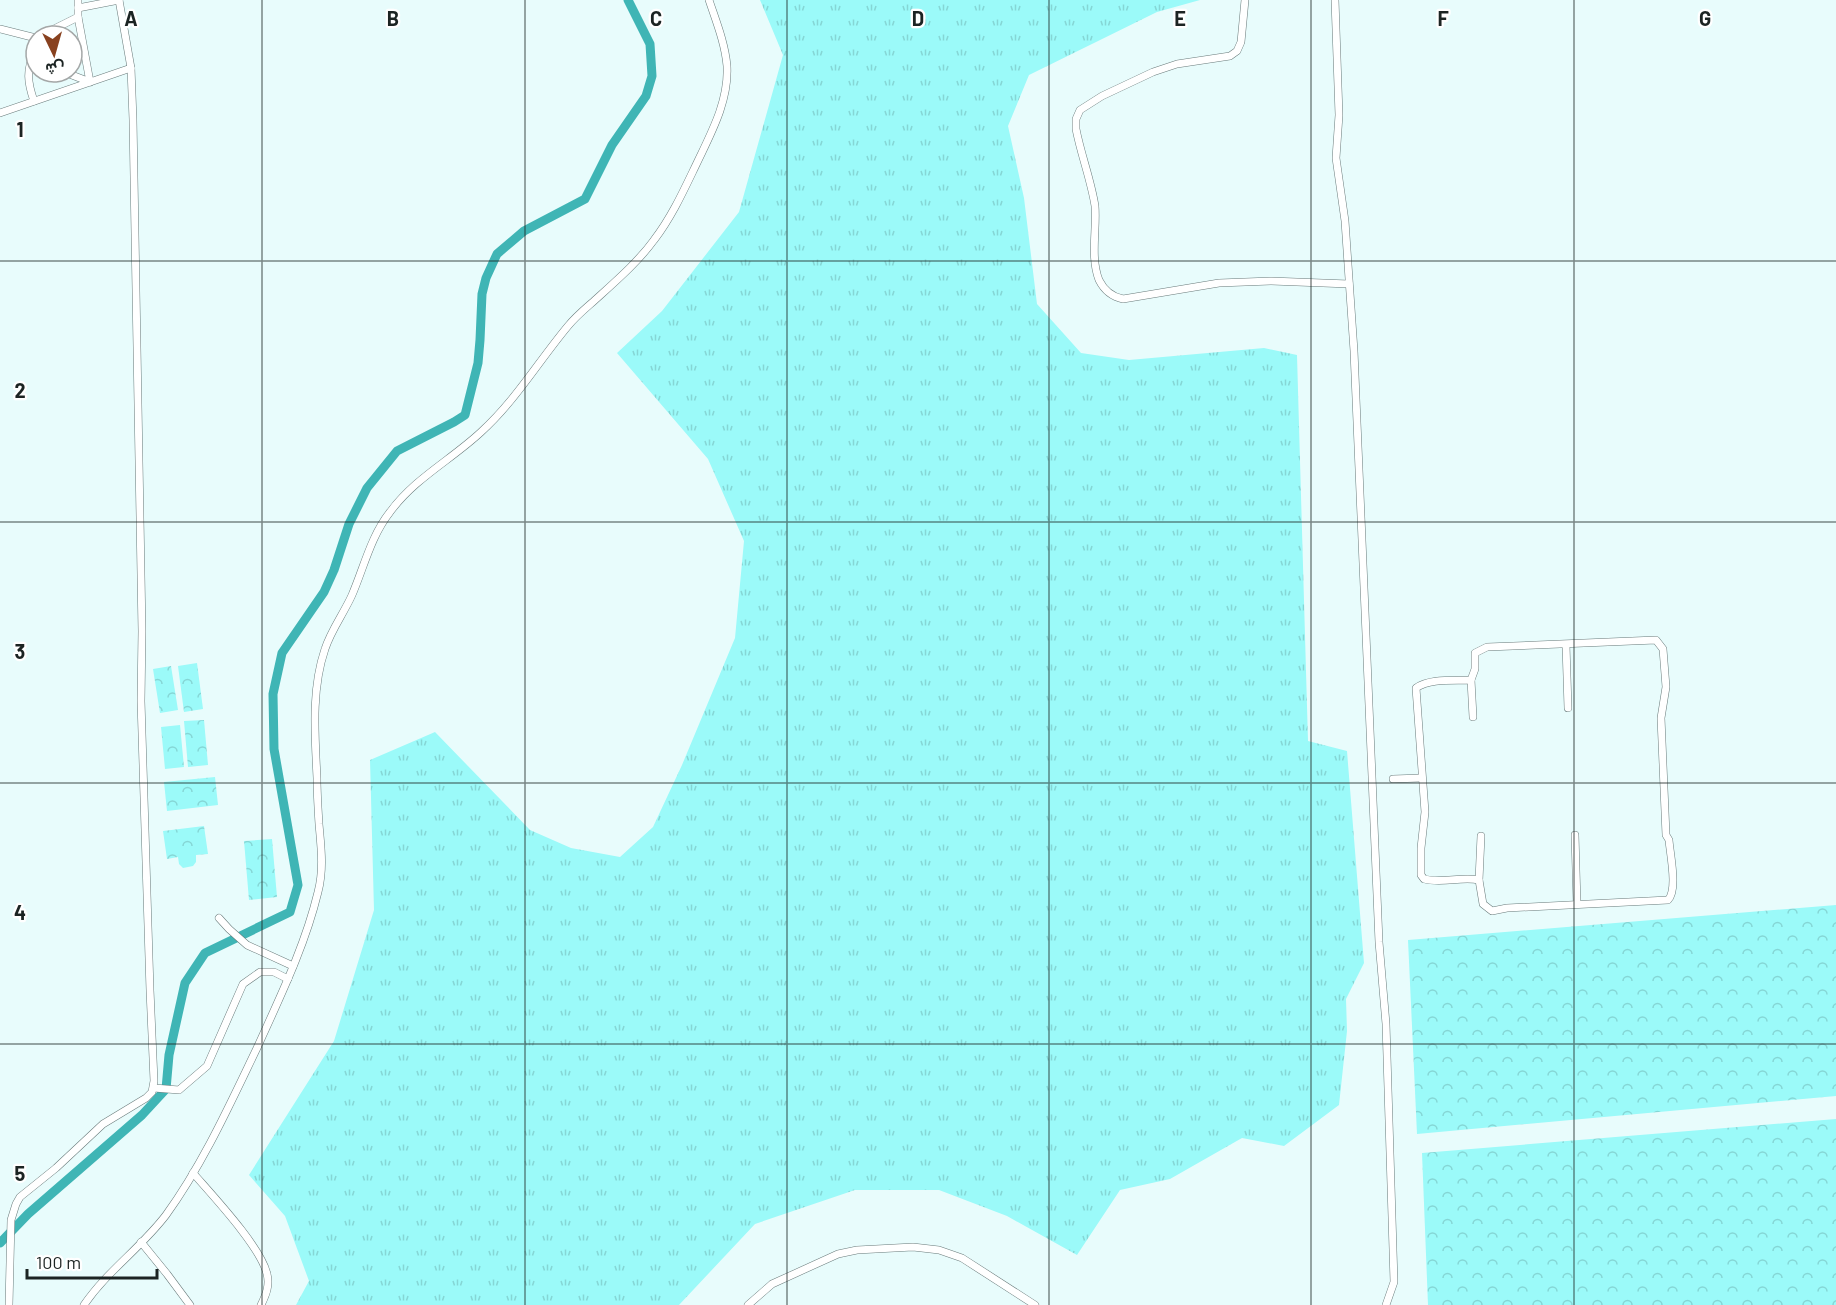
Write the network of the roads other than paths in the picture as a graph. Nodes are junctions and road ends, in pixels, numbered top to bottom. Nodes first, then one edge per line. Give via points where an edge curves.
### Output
1 (119, 0) edge
2 (709, 0) edge
3 (1245, 0) edge
4 (1335, 0) edge
5 (78, 4) edge
6 (78, 17) junction
7 (65, 24) edge
8 (0, 29) edge
9 (24, 35) edge
10 (131, 69) junction
11 (84, 80) edge
12 (90, 82) junction
13 (29, 84) edge
14 (34, 101) junction
15 (0, 112) edge
16 (1349, 284) junction
17 (1566, 645) junction
18 (1471, 681) junction
19 (1568, 708) dead end
20 (1473, 717) dead end
21 (1421, 778) junction
22 (1393, 779) dead end
23 (1481, 836) dead end
24 (1575, 836) dead end
25 (1479, 880) junction
26 (1577, 904) junction
27 (219, 918) dead end
28 (293, 966) junction
29 (288, 980) junction
30 (154, 1088) junction
31 (193, 1173) junction
32 (141, 1242) junction
33 (9, 1305) edge
34 (84, 1305) edge
35 (190, 1305) edge
36 (261, 1305) edge
37 (748, 1305) edge
38 (1035, 1305) edge
39 (1386, 1305) edge

1 - 5 street
1 - 10 street
2 - 28 street via 727,66 724,93 717,122 679,201 654,240 570,323 510,402 480,434 419,480 388,513 326,644 316,688 321,882
3 - 16 street via 1241,42 1230,56 1153,72 1091,102 1077,115 1075,124 1095,207 1095,261 1100,280 1113,296 1123,299 1229,283
4 - 16 street via 1339,116 1336,158 1343,195
5 - 6 street
6 - 7 street
6 - 12 street
8 - 9 street
10 - 12 street
10 - 30 street via 141,701
11 - 12 street
12 - 14 street
13 - 14 street
14 - 15 street
16 - 39 street via 1386,1024 1394,1282
17 - 18 street via 1487,647 1475,653
17 - 19 street
17 - 26 street via 1656,640 1664,649 1666,687 1661,718 1666,835 1673,893 1668,900
18 - 20 street
18 - 21 street via 1441,681 1416,688
21 - 22 street
21 - 25 street via 1425,812 1421,875 1429,880
23 - 25 street
24 - 26 street
25 - 26 street via 1483,904 1492,911
27 - 28 street via 248,945
28 - 29 street
29 - 30 street via 274,972 260,972 243,984 207,1066 179,1090
29 - 31 street
30 - 33 street via 142,1102 103,1124 20,1197 11,1220
31 - 32 street via 165,1216
31 - 36 street via 261,1258 268,1282
32 - 34 street
32 - 35 street
37 - 38 street via 772,1284 838,1254 913,1247 962,1258

